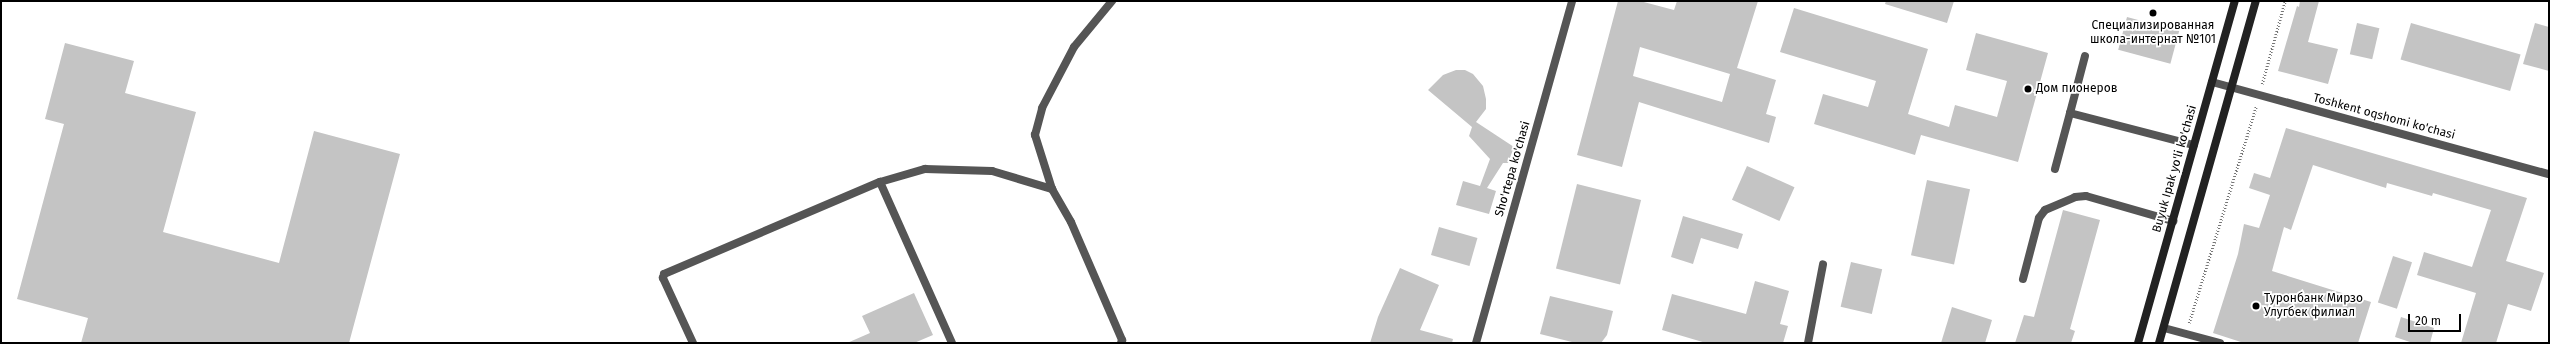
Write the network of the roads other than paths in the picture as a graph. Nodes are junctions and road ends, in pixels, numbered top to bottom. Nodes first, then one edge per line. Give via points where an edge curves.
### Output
1 (1112, 1) edge
2 (1572, 1) edge
3 (2235, 1) edge
4 (2256, 1) edge
5 (2085, 56) dead end
6 (2212, 82) junction
7 (2232, 87) junction
8 (2070, 113) junction
9 (2194, 146) junction
10 (2055, 169) dead end
11 (2549, 174) edge
12 (880, 182) junction
13 (1052, 189) junction
14 (2172, 221) junction
15 (1823, 264) dead end
16 (2023, 280) dead end
17 (2164, 328) junction
18 (2205, 341) edge
19 (693, 343) edge
20 (952, 343) edge
21 (1121, 343) edge
22 (1476, 343) edge
23 (1808, 343) edge
24 (2138, 343) edge
25 (2159, 343) edge
26 (2220, 343) edge

1 - 13 street via 1074,47 1042,108 1035,135
2 - 22 street, Sho'rtepa ko'chasi
3 - 6 main road, Buyuk Ipak yo'li ko'chasi
4 - 7 main road
5 - 8 street
6 - 7 street, Toshkent oqshomi ko'chasi
6 - 9 main road, Buyuk Ipak yo'li ko'chasi
7 - 11 street, Toshkent oqshomi ko'chasi
7 - 17 main road
8 - 9 street
8 - 10 street
9 - 14 main road, Buyuk Ipak yo'li ko'chasi
12 - 13 street via 925,169 992,171
12 - 19 street via 664,274 663,278
12 - 20 street
13 - 21 street via 1071,222 1122,340
14 - 16 street via 2086,196 2075,197 2045,210 2039,218
14 - 24 main road, Buyuk Ipak yo'li ko'chasi
15 - 23 street
17 - 18 street
17 - 25 main road
18 - 26 street

